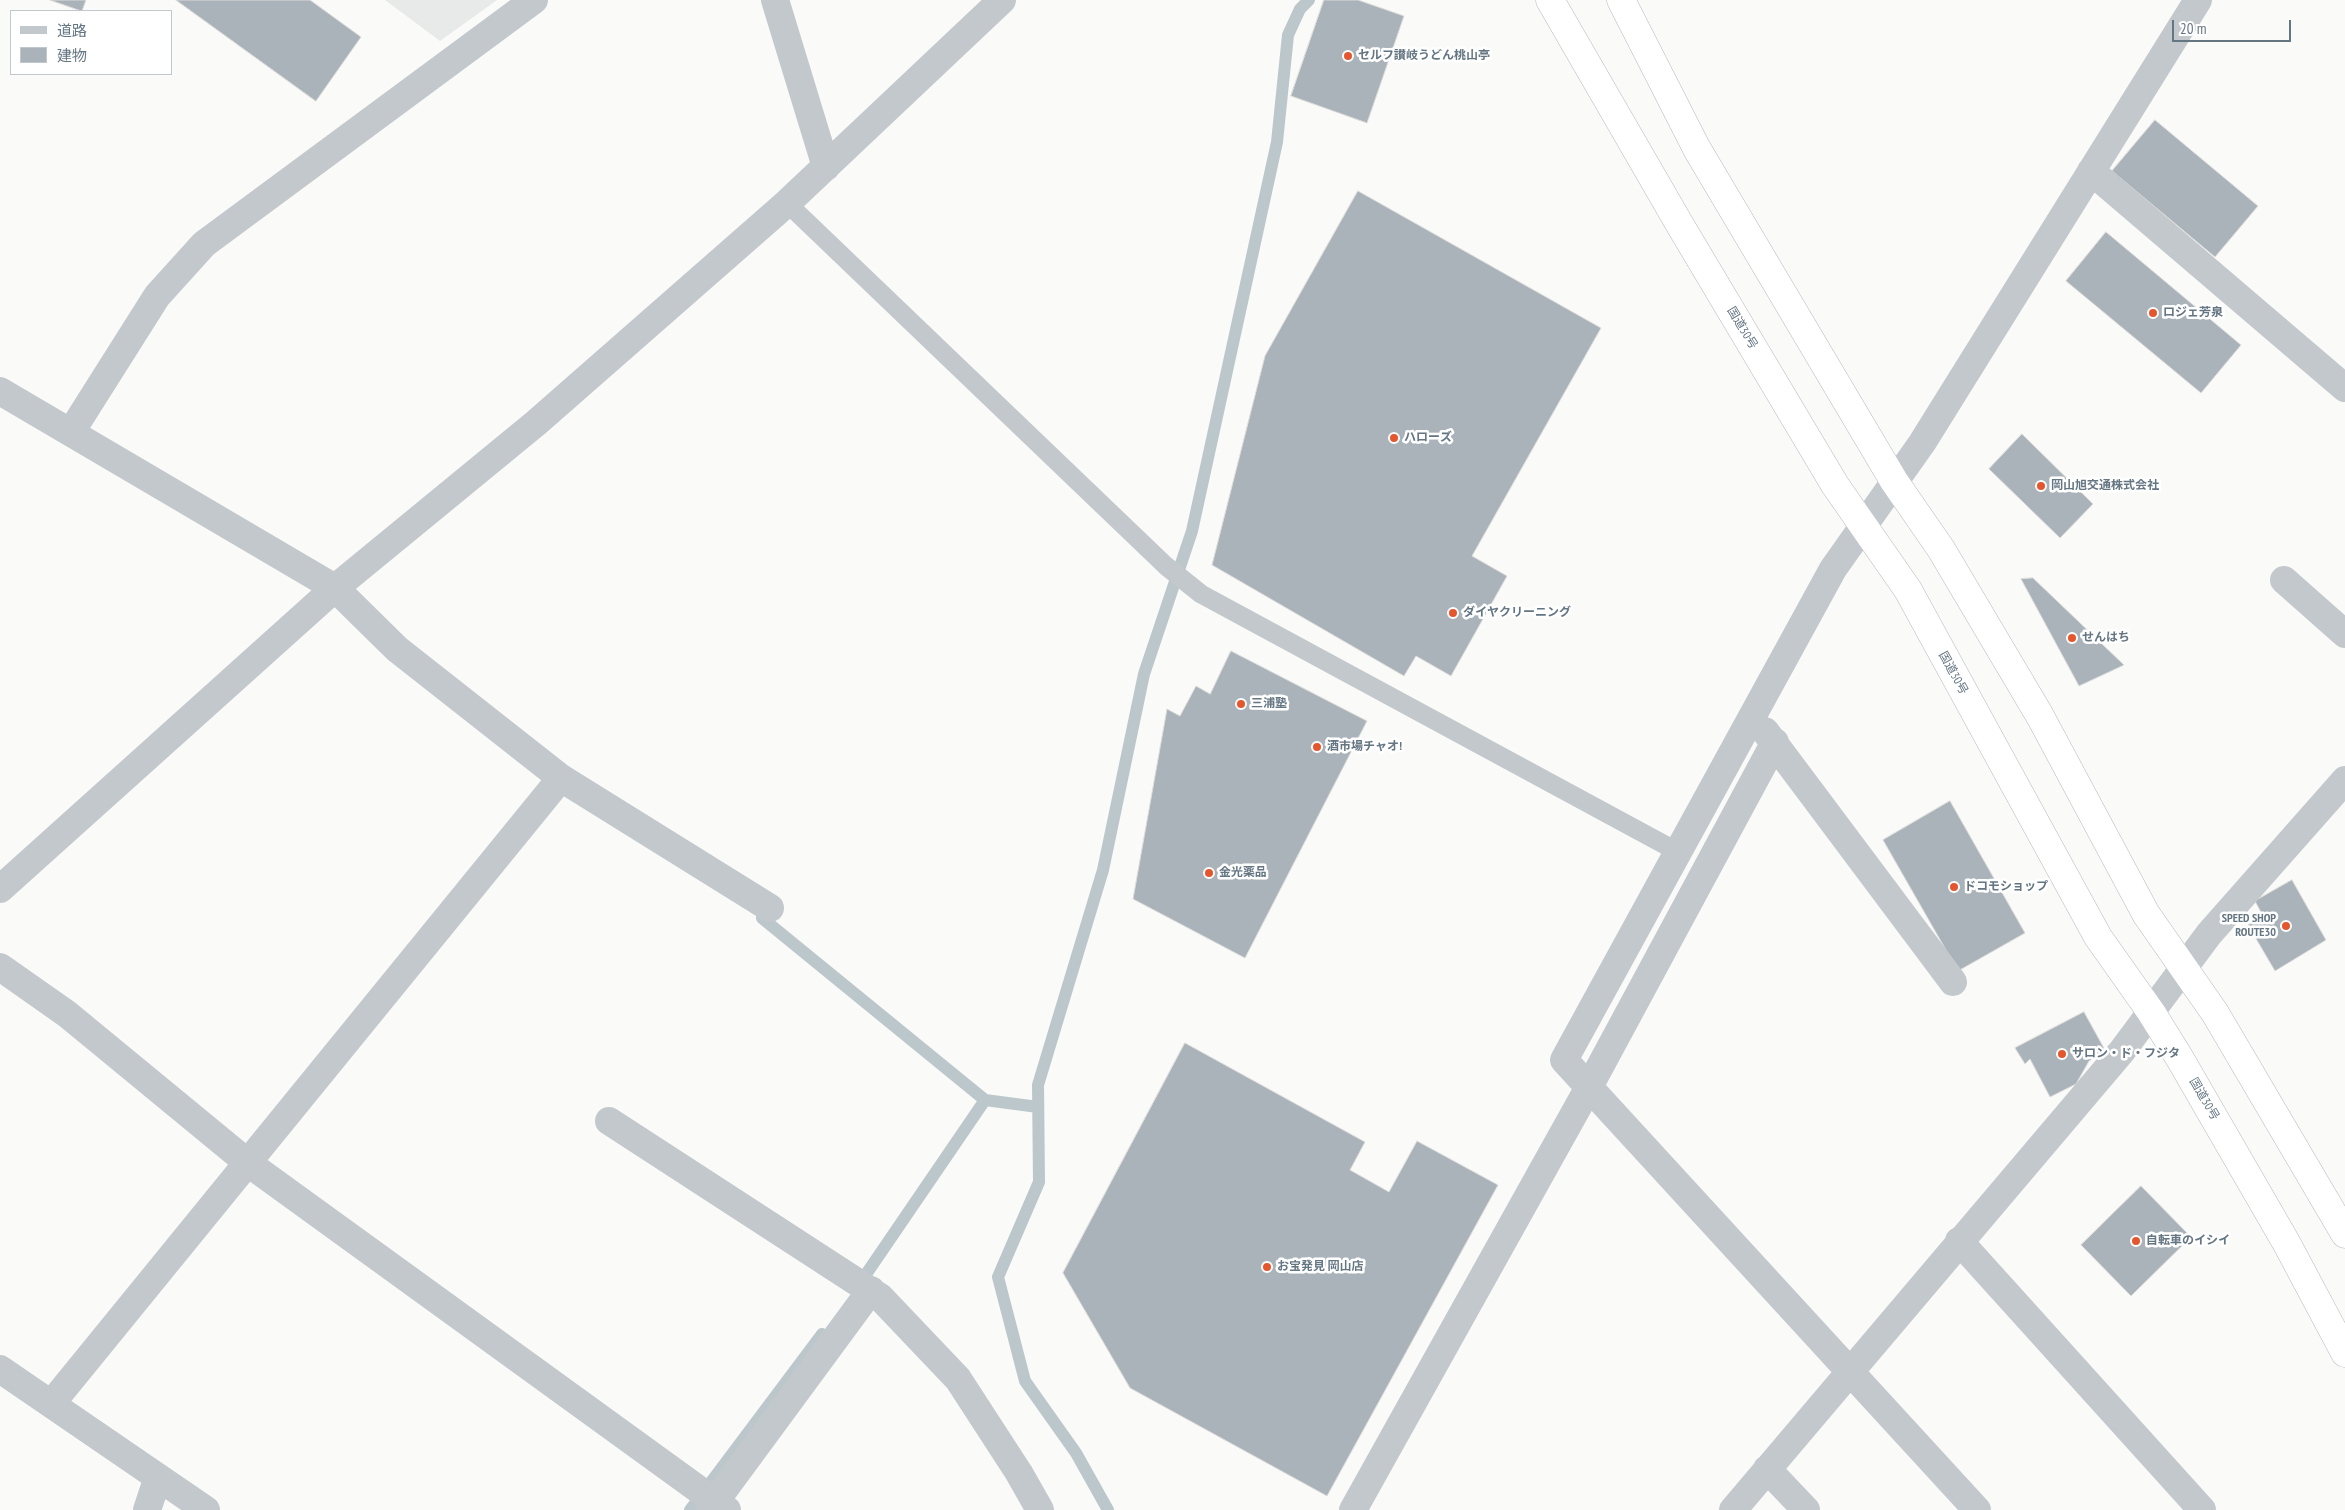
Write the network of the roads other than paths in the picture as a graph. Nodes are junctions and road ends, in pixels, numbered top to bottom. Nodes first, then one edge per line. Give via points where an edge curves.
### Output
1 (534, 0) edge
2 (775, 0) edge
3 (1002, 0) edge
4 (1550, 0) edge
5 (1621, 0) edge
6 (2198, 0) edge
7 (826, 167) junction
8 (2091, 171) junction
9 (787, 203) junction
10 (2345, 388) edge
11 (0, 391) edge
12 (71, 432) junction
13 (1894, 481) junction
14 (1864, 524) junction
15 (2284, 580) dead end
16 (335, 588) junction
17 (2345, 634) edge
18 (1752, 716) junction
19 (1775, 742) junction
20 (561, 778) junction
21 (2345, 780) edge
22 (1678, 852) junction
23 (0, 888) edge
24 (770, 908) dead end
25 (0, 967) edge
26 (2184, 968) junction
27 (1953, 982) dead end
28 (2151, 1012) junction
29 (1589, 1087) junction
30 (609, 1121) dead end
31 (248, 1163) junction
32 (2345, 1234) edge
33 (1959, 1241) junction
34 (864, 1285) junction
35 (2345, 1353) edge
36 (0, 1369) edge
37 (1849, 1370) junction
38 (51, 1404) junction
39 (1767, 1468) junction
40 (158, 1477) junction
41 (711, 1502) edge
42 (147, 1510) edge
43 (206, 1510) edge
44 (1040, 1510) edge
45 (1353, 1510) edge
46 (1733, 1510) edge
47 (1806, 1510) edge
48 (1977, 1510) edge
49 (2202, 1510) edge

1 - 12 street via 204,244 157,296
2 - 7 street
3 - 7 street
4 - 14 highway, 国道30号 via 1835,485
5 - 13 highway via 1697,149
6 - 8 street
7 - 9 street
8 - 10 street
8 - 13 street via 1922,443
9 - 16 street via 536,423
9 - 22 lane via 1166,566 1201,594
11 - 12 street
12 - 16 street
13 - 14 street
13 - 26 highway via 1940,549 2020,682 2146,914
14 - 18 street via 1833,569
14 - 28 highway, 国道30号 via 1908,590 2098,937
15 - 17 street
16 - 20 street via 397,649
16 - 23 street
18 - 19 street
18 - 22 street
19 - 27 street
19 - 29 street
20 - 24 street
20 - 31 street
21 - 26 street via 2209,934
22 - 29 street via 1564,1060
25 - 31 street via 67,1014
26 - 28 street
26 - 32 highway via 2215,1013
28 - 33 street via 2122,1051
28 - 35 highway, 国道30号 via 2287,1244
29 - 37 street
29 - 45 street
30 - 34 street
31 - 38 street
31 - 41 street
33 - 37 street
33 - 49 street
34 - 41 street
34 - 44 street via 958,1379
36 - 38 street
37 - 39 street
37 - 48 street
38 - 40 street
39 - 46 street
39 - 47 street
40 - 42 street
40 - 43 street

